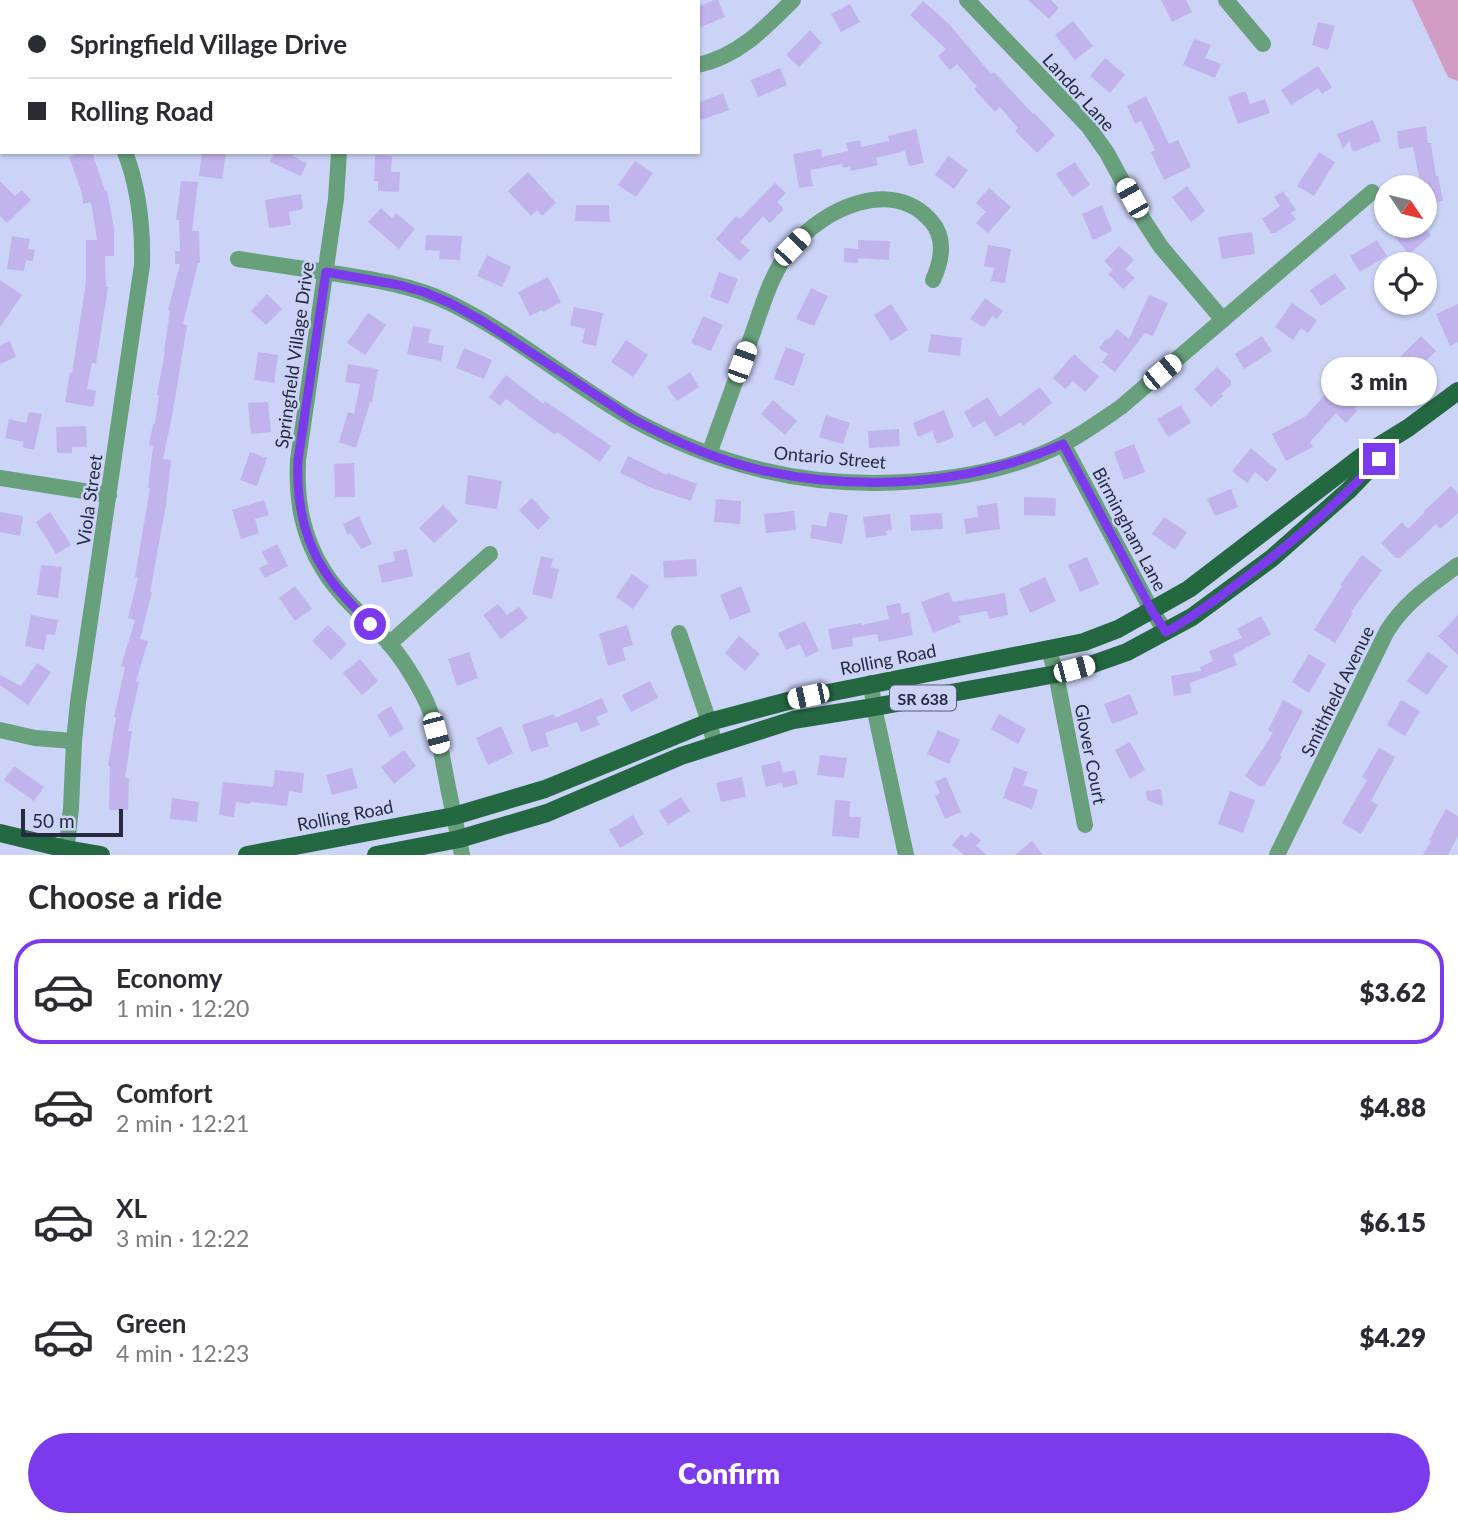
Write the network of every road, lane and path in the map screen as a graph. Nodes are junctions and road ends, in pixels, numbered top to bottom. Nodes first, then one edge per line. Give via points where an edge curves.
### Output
1 (793, 0) edge
2 (967, 0) edge
3 (1226, 0) edge
4 (1263, 44) dead end
5 (700, 64) edge
6 (125, 154) edge
7 (339, 154) edge
8 (1372, 192) dead end
9 (238, 259) dead end
10 (326, 272) junction
11 (933, 280) dead end
12 (1223, 320) junction
13 (1458, 391) edge
14 (1408, 428) junction
15 (1063, 444) junction
16 (709, 454) junction
17 (0, 478) edge
18 (109, 495) junction
19 (491, 554) dead end
20 (1458, 565) edge
21 (1152, 611) junction
22 (678, 632) dead end
23 (1166, 632) junction
24 (389, 644) junction
25 (1049, 650) junction
26 (1056, 674) junction
27 (871, 684) junction
28 (874, 708) junction
29 (709, 722) junction
30 (0, 730) edge
31 (74, 741) junction
32 (715, 745) junction
33 (454, 816) junction
34 (1085, 825) dead end
35 (0, 833) edge
36 (460, 847) edge
37 (66, 852) edge
38 (101, 855) edge
39 (247, 855) edge
40 (376, 855) edge
41 (906, 855) edge
42 (1277, 855) edge

1 - 5 street via 746,44
2 - 12 street, Landor Lane via 1088,126 1161,247
3 - 4 street
6 - 18 street, Viola Street via 141,215 142,265
7 - 10 street, Springfield Village Drive
8 - 12 street, Ontario Street
9 - 10 street, Ontario Street
10 - 16 street, Ontario Street via 399,285 450,303 631,418
10 - 24 street, Springfield Village Drive via 298,460 299,508 308,540 325,572
11 - 16 street via 942,249 939,234 911,204 890,199 867,201 817,223 792,247 774,275
12 - 15 street, Ontario Street via 1121,407
13 - 14 main road, Rolling Road / SR 638
14 - 21 main road, Rolling Road / SR 638 via 1361,457 1189,589
14 - 23 main road, Rolling Road / SR 638 via 1349,490 1272,558
15 - 16 street, Ontario Street via 993,469 913,481 797,477
15 - 21 street, Birmingham Lane
17 - 18 street
18 - 31 street, Viola Street
19 - 24 street
20 - 42 street, Smithfield Avenue via 1411,600 1387,631
21 - 23 street, Birmingham Lane
21 - 25 main road, Rolling Road / SR 638 via 1084,642
22 - 29 street
23 - 26 main road, Rolling Road / SR 638 via 1115,656
24 - 33 street, Springfield Village Drive via 425,699
25 - 26 street, Glover Court
25 - 27 main road, Rolling Road / SR 638
26 - 28 main road, Rolling Road / SR 638
26 - 34 street, Glover Court
27 - 28 street
27 - 29 main road, Rolling Road / SR 638
28 - 32 main road, Rolling Road / SR 638 via 793,720
28 - 41 street
29 - 32 street
29 - 33 main road, Rolling Road / SR 638 via 545,789
30 - 31 street
31 - 37 street, Viola Street
32 - 36 main road, Rolling Road / SR 638
33 - 36 street, Springfield Village Drive
33 - 39 main road, Rolling Road / SR 638
35 - 37 main road
36 - 40 main road, Rolling Road / SR 638
37 - 38 main road

